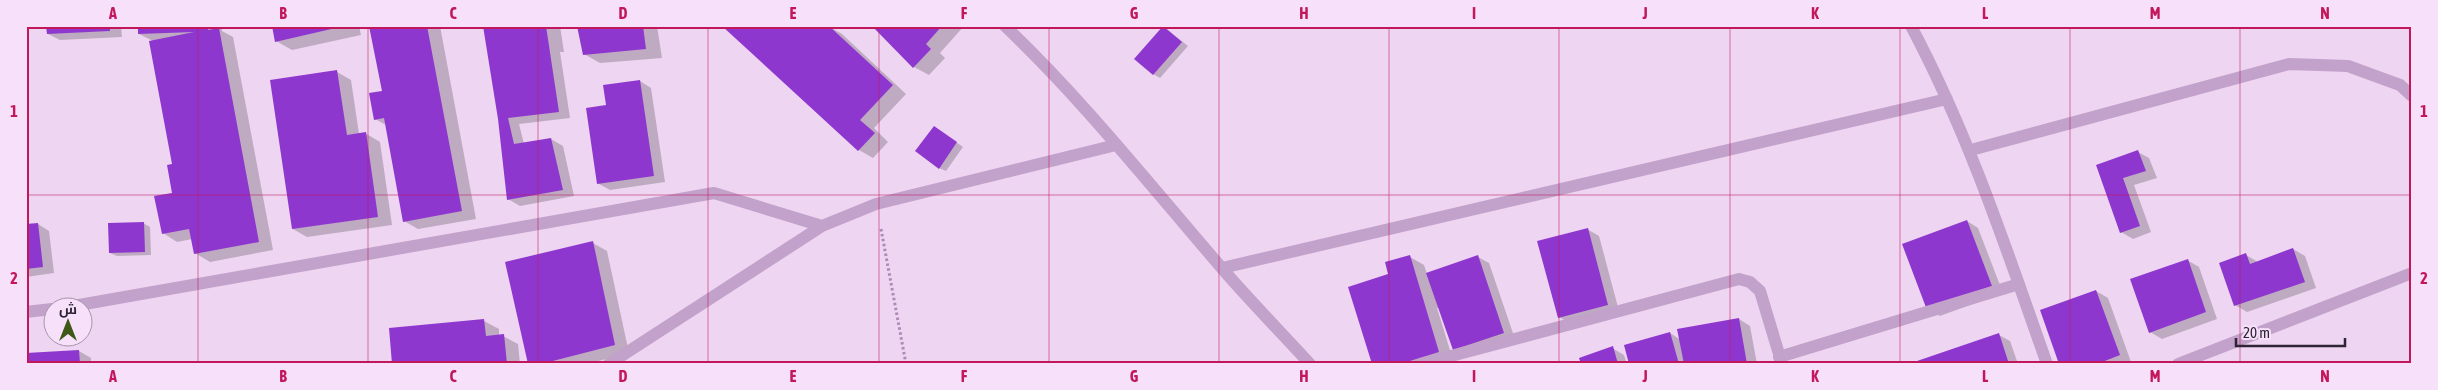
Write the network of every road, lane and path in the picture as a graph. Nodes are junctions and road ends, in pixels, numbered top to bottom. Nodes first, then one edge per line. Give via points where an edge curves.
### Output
1 (1005, 26) edge
2 (1912, 26) edge
3 (2412, 96) edge
4 (1948, 99) junction
5 (1116, 145) junction
6 (1971, 150) junction
7 (876, 204) junction
8 (822, 226) junction
9 (1222, 268) junction
10 (2412, 273) edge
11 (2018, 284) junction
12 (92, 303) edge
13 (42, 310) edge
14 (26, 312) edge
15 (1780, 360) edge
16 (609, 364) edge
17 (906, 364) edge
18 (1310, 364) edge
19 (1421, 364) edge
20 (2047, 364) edge
21 (2178, 364) edge

1 - 5 street
2 - 4 street
3 - 6 street via 2400,85 2348,66 2289,64
4 - 6 street
4 - 9 street
5 - 7 street
5 - 9 street
6 - 11 street
7 - 8 street
7 - 17 path
8 - 12 street via 714,193
8 - 16 street
9 - 18 street
10 - 21 street
11 - 15 street
11 - 20 street
13 - 14 street
15 - 19 street via 1760,291 1750,282 1739,279

